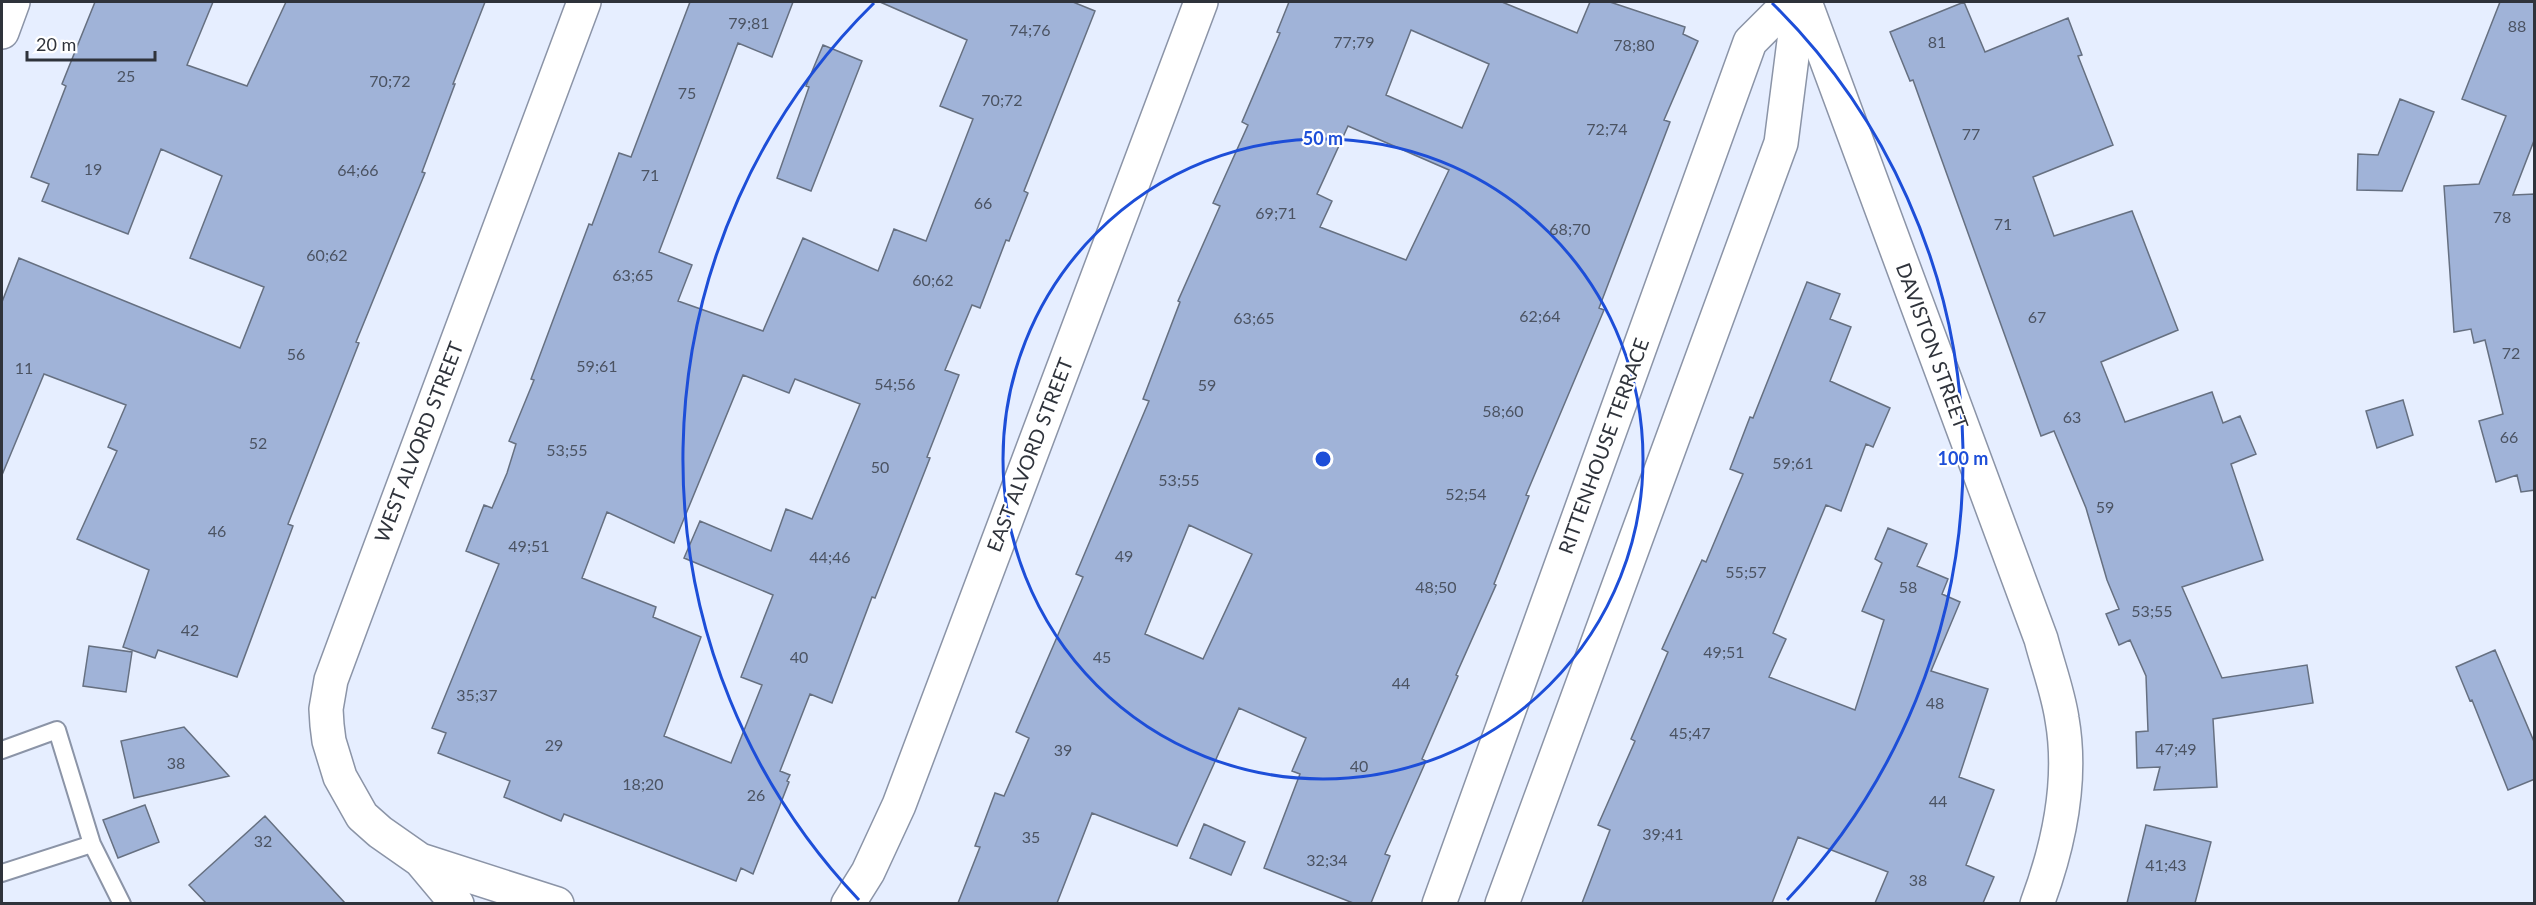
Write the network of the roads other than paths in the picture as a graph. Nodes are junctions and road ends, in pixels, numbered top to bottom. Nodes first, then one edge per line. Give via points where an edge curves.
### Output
1 (13, 2) edge
2 (584, 2) edge
3 (1201, 2) edge
4 (1790, 2) edge
5 (1800, 2) edge
6 (1805, 2) edge
7 (2, 32) edge
8 (2, 750) edge
9 (92, 844) junction
10 (420, 860) junction
11 (2, 873) edge
12 (122, 903) edge
13 (457, 903) edge
14 (557, 903) edge
15 (848, 903) edge
16 (1439, 903) edge
17 (1502, 903) edge
18 (2037, 903) edge

1 - 7 street
2 - 10 street, WEST ALVORD STREET via 331,680 326,709 329,741 350,798 380,832
3 - 15 street, EAST ALVORD STREET via 899,804 868,872
4 - 16 street, RITTENHOUSE TERRACE via 1750,42
5 - 17 street via 1781,142
6 - 18 street, DAVISTON STREET via 2041,639 2056,691 2065,737 2066,778 2051,867
8 - 9 lane via 57,730
9 - 11 lane
9 - 12 lane
10 - 13 street, WEST ALVORD STREET
10 - 14 street, WEST ALVORD STREET

